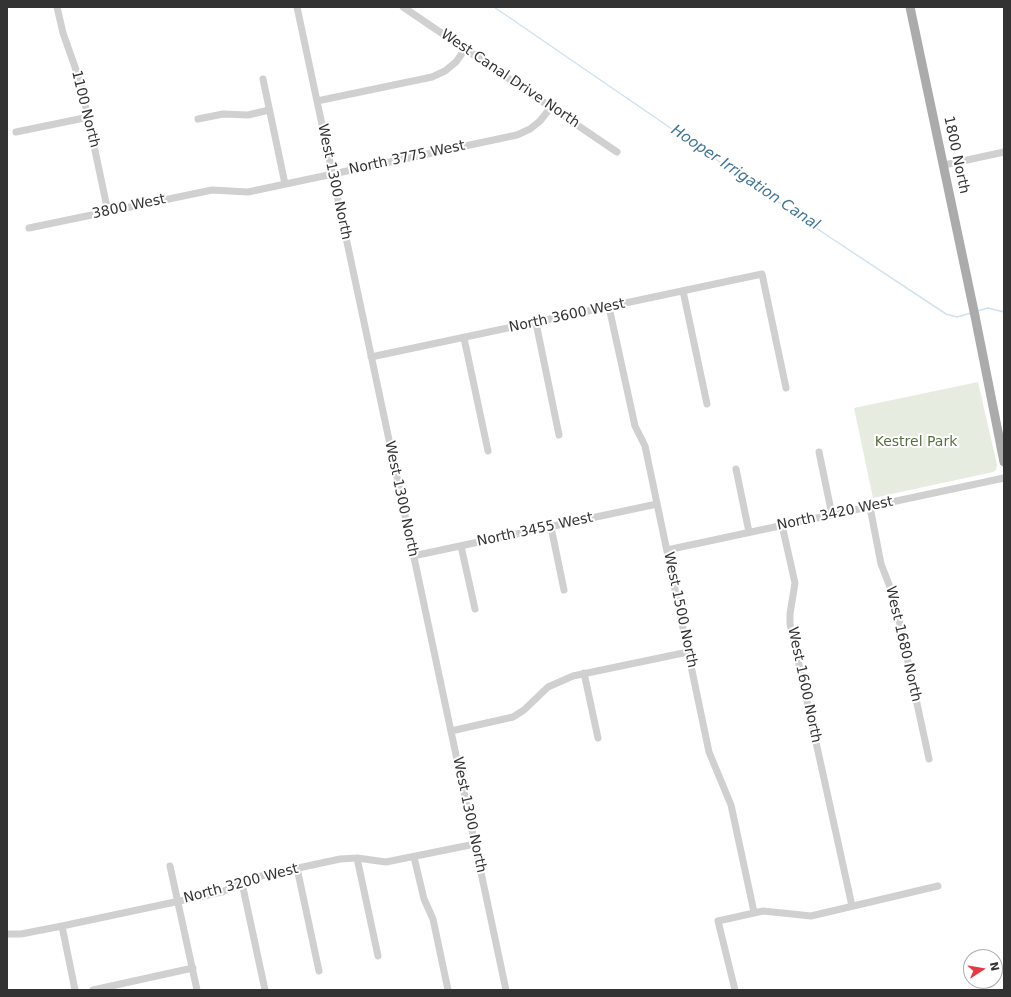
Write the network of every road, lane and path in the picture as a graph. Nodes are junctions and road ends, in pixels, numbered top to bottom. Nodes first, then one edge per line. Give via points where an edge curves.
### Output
1 (57, 7) edge
2 (297, 7) edge
3 (403, 7) edge
4 (910, 7) edge
5 (465, 49) junction
6 (263, 79) dead end
7 (317, 102) junction
8 (551, 107) junction
9 (270, 110) junction
10 (89, 116) junction
11 (198, 119) dead end
12 (16, 132) dead end
13 (617, 152) dead end
14 (1004, 152) edge
15 (944, 165) junction
16 (332, 174) junction
17 (285, 184) junction
18 (230, 191) joint
19 (108, 212) junction
20 (29, 228) dead end
21 (682, 291) junction
22 (609, 307) junction
23 (536, 323) junction
24 (464, 338) junction
25 (371, 357) junction
26 (786, 388) dead end
27 (707, 404) dead end
28 (559, 435) dead end
29 (488, 451) dead end
30 (819, 452) dead end
31 (1004, 462) edge
32 (736, 469) dead end
33 (1004, 478) edge
34 (657, 504) junction
35 (870, 507) junction
36 (832, 515) junction
37 (782, 525) junction
38 (551, 527) junction
39 (749, 532) junction
40 (461, 546) junction
41 (667, 550) junction
42 (413, 556) junction
43 (564, 590) dead end
44 (475, 609) dead end
45 (688, 652) junction
46 (584, 674) junction
47 (451, 731) junction
48 (598, 738) dead end
49 (929, 759) dead end
50 (475, 844) junction
51 (414, 857) junction
52 (357, 858) junction
53 (170, 866) dead end
54 (297, 868) junction
55 (242, 883) junction
56 (938, 886) dead end
57 (179, 901) junction
58 (852, 906) junction
59 (754, 912) junction
60 (62, 926) junction
61 (7, 934) edge
62 (378, 956) dead end
63 (193, 968) junction
64 (319, 971) dead end
65 (75, 990) edge
66 (94, 990) edge
67 (197, 990) edge
68 (265, 990) edge
69 (448, 990) edge
70 (506, 990) edge
71 (735, 990) edge

1 - 10 street, 1100 North
2 - 7 street, West 1300 North
3 - 5 street, West Canal Drive North
4 - 15 main road, 1800 North
5 - 7 street via 446,71 432,77
5 - 8 street, West Canal Drive North
6 - 9 street
7 - 16 street, West 1300 North
8 - 13 street, West Canal Drive North
8 - 16 street, North 3775 West via 540,121 517,135
9 - 11 street
9 - 17 street
10 - 12 street
10 - 19 street, 1100 North
14 - 15 street
15 - 31 main road, 1800 North
16 - 17 street, North 3775 West
16 - 25 street, West 1300 North
17 - 18 street, North 3775 West via 248,192
18 - 19 street, 3800 West via 212,190
19 - 20 street, 3800 West
21 - 22 street, North 3600 West
21 - 26 street, North 3600 West via 762,274
21 - 27 street
22 - 23 street, North 3600 West
22 - 34 street, West 1500 North via 634,426 645,446
23 - 24 street, North 3600 West
23 - 28 street
24 - 25 street, North 3600 West
24 - 29 street
25 - 42 street, West 1300 North
30 - 36 street
32 - 39 street
33 - 35 street, North 3420 West
34 - 38 street, North 3455 West
34 - 41 street, West 1500 North
35 - 36 street, North 3420 West
35 - 49 street, West 1680 North via 881,564 894,597
36 - 37 street, North 3420 West
37 - 39 street, North 3420 West
37 - 58 street, West 1600 North via 795,583 790,624
38 - 40 street, North 3455 West
38 - 43 street
39 - 41 street, North 3420 West
40 - 42 street, North 3455 West
40 - 44 street
41 - 45 street, West 1500 North
42 - 47 street, West 1300 North
45 - 46 street
45 - 59 street, West 1500 North via 709,752 731,805
46 - 47 street via 561,680 548,687 513,717
46 - 48 street
47 - 50 street, West 1300 North
50 - 51 street, North 3200 West
50 - 70 street, West 1300 North
51 - 52 street, North 3200 West via 386,862
51 - 69 street via 424,899 433,919
52 - 54 street, North 3200 West
52 - 62 street
53 - 57 street
54 - 55 street, North 3200 West via 252,878
54 - 64 street
55 - 57 street, North 3200 West via 222,892
55 - 68 street
56 - 58 street
57 - 60 street, North 3200 West
57 - 63 street
58 - 59 street via 811,916 774,911
59 - 71 street via 718,921
60 - 61 street, North 3200 West via 21,934
60 - 65 street
63 - 66 street
63 - 67 street

